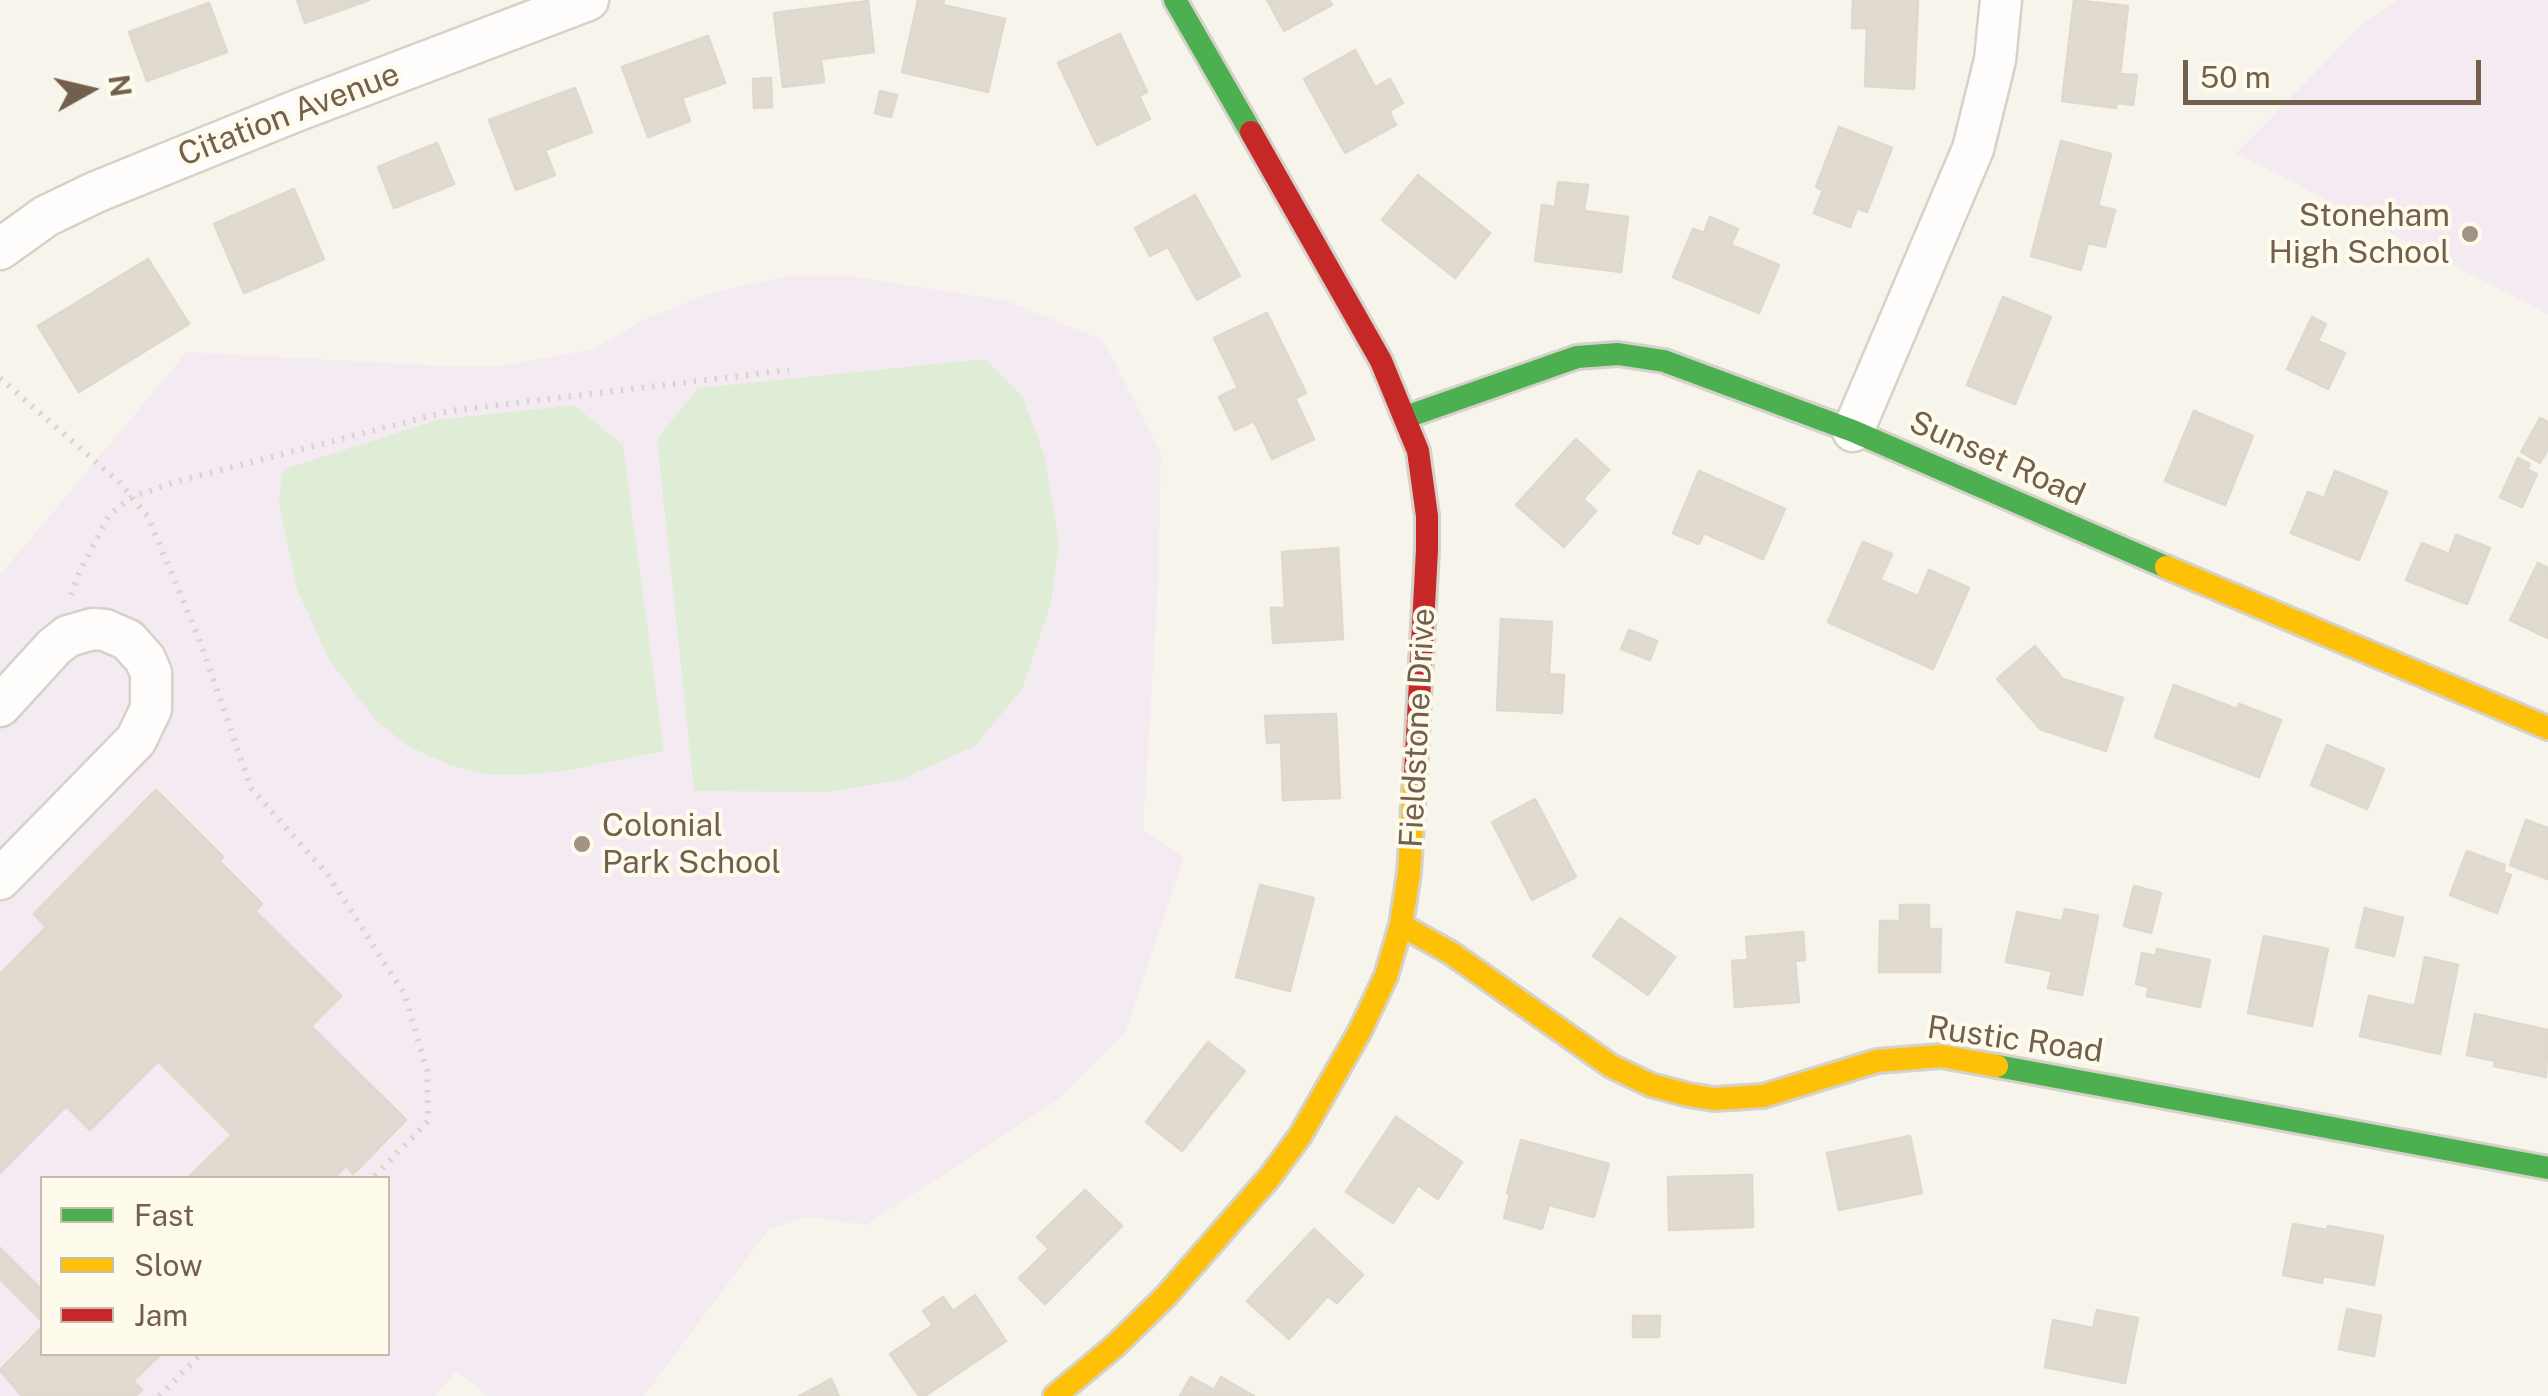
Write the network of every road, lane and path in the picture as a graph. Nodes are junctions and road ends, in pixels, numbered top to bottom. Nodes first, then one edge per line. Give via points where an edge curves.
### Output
1 (588, 0) edge
2 (1175, 0) edge
3 (2001, 0) edge
4 (0, 249) edge
5 (788, 370) dead end
6 (0, 378) edge
7 (1406, 417) junction
8 (1853, 431) junction
9 (132, 497) junction
10 (68, 636) junction
11 (0, 706) edge
12 (2548, 728) edge
13 (0, 879) edge
14 (1401, 925) junction
15 (2548, 1168) edge
16 (375, 1176) edge
17 (199, 1356) edge
18 (160, 1396) edge
19 (1055, 1396) edge

1 - 4 street, Citation Avenue via 96,192
2 - 7 street, Fieldstone Drive
3 - 8 street via 1996,60 1973,149
5 - 9 path via 448,412
6 - 9 path
7 - 8 street, Sunset Road via 1563,360 1604,353 1664,361
7 - 14 street, Fieldstone Drive via 1422,466 1427,550
8 - 12 street, Sunset Road
9 - 10 path via 109,515 79,573
9 - 16 path via 148,517 186,603 251,788 328,875 406,994 428,1071 428,1122
10 - 11 street
10 - 13 street via 105,630 138,648 151,673 150,709 136,740
14 - 15 street, Rustic Road via 1611,1066 1689,1096 1763,1096 1878,1062 1941,1056
14 - 19 street, Fieldstone Drive via 1373,1005 1300,1136 1166,1296
17 - 18 path

